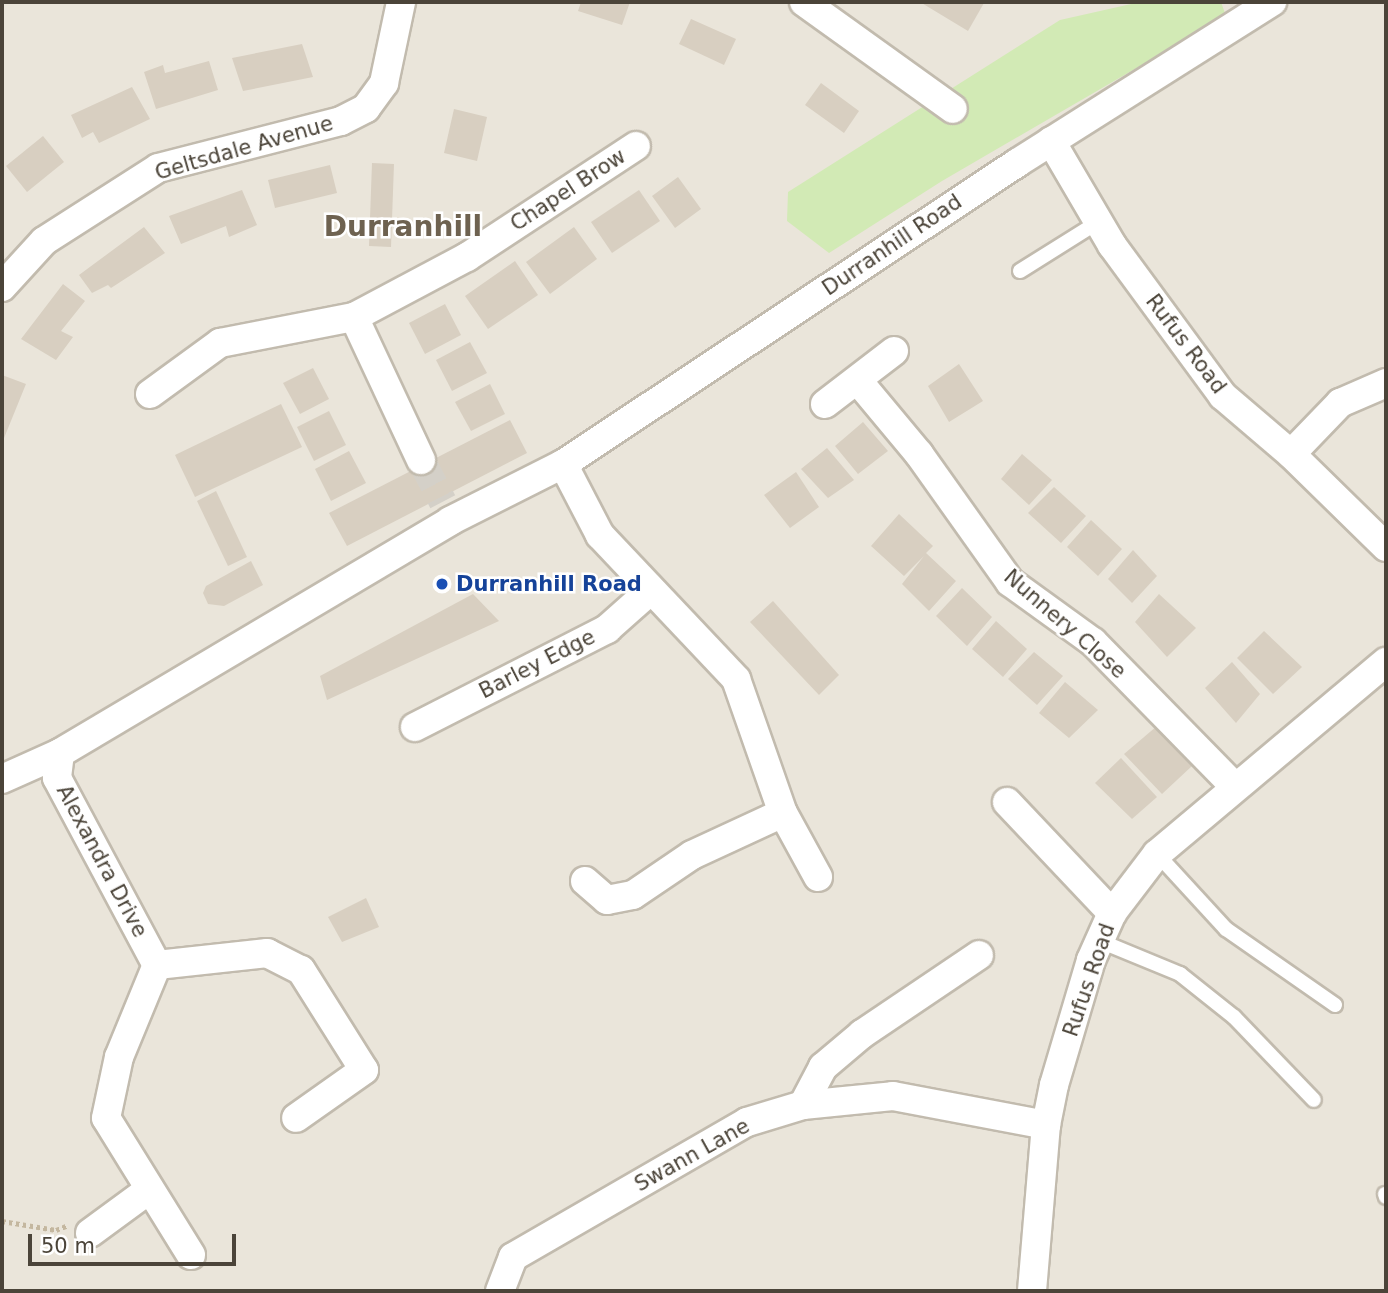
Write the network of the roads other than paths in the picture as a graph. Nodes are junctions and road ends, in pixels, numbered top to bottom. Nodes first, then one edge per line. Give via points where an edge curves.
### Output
1 (401, 2) edge
2 (804, 2) edge
3 (1272, 2) edge
4 (953, 108) dead end
5 (1051, 141) junction
6 (636, 146) dead end
7 (1098, 222) junction
8 (1020, 271) dead end
9 (2, 287) edge
10 (354, 317) junction
11 (894, 351) dead end
12 (859, 382) junction
13 (1386, 383) edge
14 (150, 394) dead end
15 (825, 404) dead end
16 (1291, 454) junction
17 (421, 460) tunnel mouth
18 (563, 464) junction
19 (1386, 547) edge
20 (651, 590) junction
21 (1386, 662) edge
22 (415, 727) dead end
23 (60, 753) junction
24 (2, 779) edge
25 (1234, 786) junction
26 (1007, 802) dead end
27 (783, 813) junction
28 (1157, 854) junction
29 (818, 877) dead end
30 (585, 881) dead end
31 (1112, 913) junction
32 (1100, 941) junction
33 (979, 955) dead end
34 (157, 965) junction
35 (1335, 1005) dead end
36 (1314, 1100) dead end
37 (803, 1105) junction
38 (296, 1118) dead end
39 (1046, 1125) junction
40 (150, 1189) junction
41 (97, 1228) road end
42 (191, 1255) dead end
43 (500, 1291) edge
44 (1032, 1291) edge

1 - 9 street, Geltsdale Avenue via 384,83 366,108 341,121 158,168 44,241
2 - 4 street
3 - 5 street, Durranhill Road
5 - 7 street, Rufus Road
5 - 18 street, Durranhill Road
6 - 10 street, Chapel Brow via 467,257
7 - 8 lane
7 - 16 street, Rufus Road via 1223,396
10 - 14 street, Chapel Brow via 220,343
10 - 17 street
11 - 12 street
12 - 15 street
12 - 25 street, Nunnery Close via 919,454 1010,582 1093,642
13 - 16 street via 1340,403
16 - 19 street, Rufus Road
18 - 20 street via 600,535
18 - 23 street, Durranhill Road via 446,512
20 - 22 street, Barley Edge via 607,629
20 - 27 street via 736,679
21 - 25 street, Rufus Road
23 - 24 street, Durranhill Road
23 - 34 street, Alexandra Drive via 57,778
25 - 28 street, Rufus Road
26 - 31 street
27 - 29 street
27 - 30 street via 692,855 633,895 607,900
28 - 31 street, Rufus Road
28 - 35 lane via 1226,929
31 - 32 street, Rufus Road
32 - 36 lane via 1180,974 1234,1017
32 - 39 street, Rufus Road via 1054,1085
33 - 37 street via 862,1034 823,1067
34 - 38 street via 267,953 301,970 364,1070
34 - 40 street via 119,1057 106,1118
37 - 39 street, Swann Lane via 893,1096
37 - 43 street, Swann Lane via 747,1122 513,1257
39 - 44 street, Rufus Road
40 - 41 street
40 - 42 street

